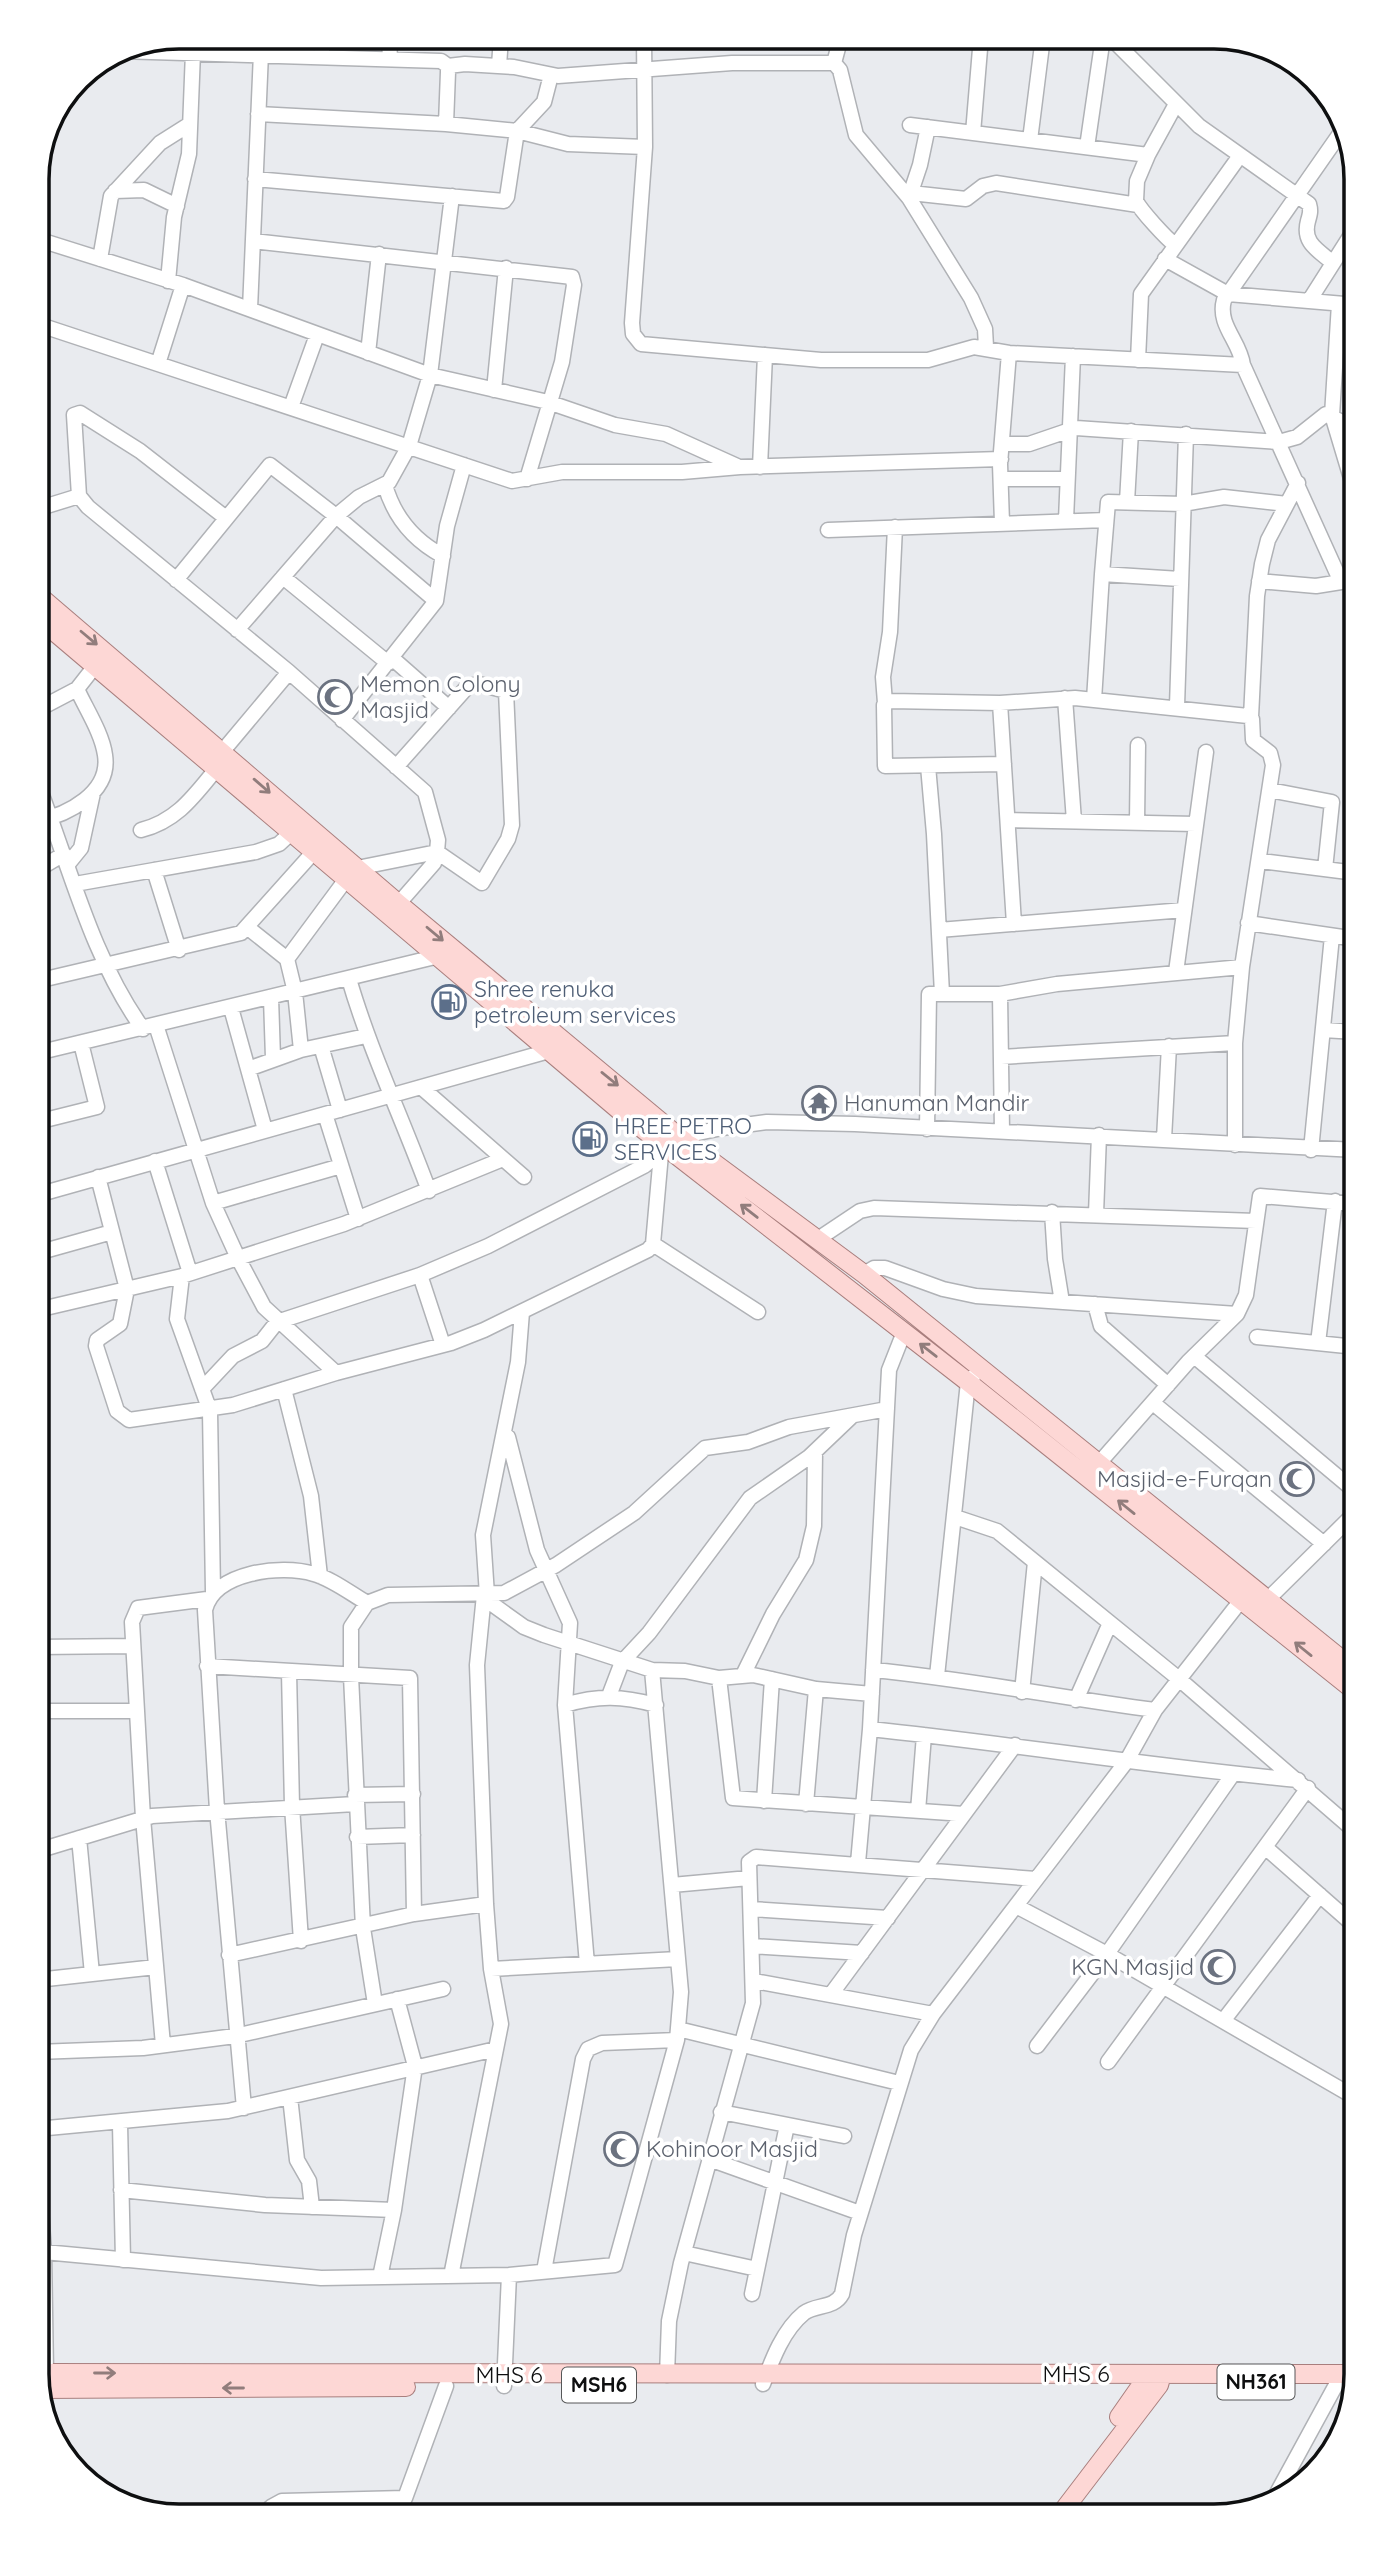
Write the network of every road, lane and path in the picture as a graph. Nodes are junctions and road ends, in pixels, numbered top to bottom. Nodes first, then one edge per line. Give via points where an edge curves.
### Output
1 (322, 49) edge
2 (390, 49) edge
3 (500, 49) edge
4 (644, 49) edge
5 (838, 49) edge
6 (980, 49) edge
7 (1041, 49) edge
8 (1109, 49) edge
9 (1123, 49) edge
10 (169, 50) edge
11 (192, 52) junction
12 (261, 53) junction
13 (322, 56) junction
14 (390, 59) junction
15 (834, 63) junction
16 (448, 66) junction
17 (499, 66) junction
18 (645, 69) junction
19 (551, 75) junction
20 (1177, 104) junction
21 (258, 114) junction
22 (190, 124) junction
23 (446, 124) junction
24 (910, 125) dead end
25 (928, 127) junction
26 (517, 131) junction
27 (973, 133) junction
28 (1337, 137) edge
29 (1030, 140) junction
30 (645, 147) junction
31 (1087, 147) junction
32 (1148, 155) junction
33 (1239, 157) junction
34 (256, 179) junction
35 (115, 191) junction
36 (910, 195) junction
37 (1296, 195) junction
38 (452, 196) junction
39 (1138, 205) junction
40 (177, 206) junction
41 (253, 241) junction
42 (49, 243) edge
43 (1175, 245) junction
44 (1344, 246) edge
45 (379, 254) junction
46 (100, 259) junction
47 (1166, 259) junction
48 (444, 260) junction
49 (1333, 263) junction
50 (506, 268) junction
51 (168, 281) junction
52 (183, 285) junction
53 (1228, 294) junction
54 (1308, 301) junction
55 (1339, 304) junction
56 (1344, 304) edge
57 (250, 309) junction
58 (49, 328) edge
59 (317, 335) junction
60 (986, 347) junction
61 (369, 353) junction
62 (1009, 353) junction
63 (765, 355) junction
64 (1073, 356) junction
65 (1138, 360) junction
66 (158, 364) junction
67 (1242, 365) junction
68 (430, 374) junction
69 (494, 390) junction
70 (548, 402) junction
71 (291, 407) junction
72 (1332, 415) junction
73 (1344, 422) edge
74 (1069, 429) junction
75 (1131, 430) junction
76 (1186, 435) junction
77 (1279, 442) junction
78 (409, 446) junction
79 (1002, 452) junction
80 (1344, 455) edge
81 (464, 465) junction
82 (740, 467) junction
83 (760, 467) junction
84 (527, 479) junction
85 (1001, 479) junction
86 (1067, 479) junction
87 (1298, 483) junction
88 (385, 485) junction
89 (79, 496) junction
90 (1127, 502) junction
91 (1183, 503) junction
92 (1287, 504) junction
93 (49, 505) edge
94 (336, 516) junction
95 (226, 518) junction
96 (1066, 520) junction
97 (1106, 520) junction
98 (1002, 523) junction
99 (895, 527) junction
100 (828, 530) dead end
101 (443, 556) junction
102 (1102, 574) junction
103 (283, 577) junction
104 (1180, 579) junction
105 (176, 580) junction
106 (1259, 581) junction
107 (1344, 581) edge
108 (1341, 582) junction
109 (436, 601) junction
110 (49, 605) edge
111 (49, 627) edge
112 (237, 630) junction
113 (390, 661) junction
114 (95, 666) junction
115 (289, 672) junction
116 (77, 689) junction
117 (1065, 698) junction
118 (1094, 700) junction
119 (885, 703) junction
120 (1000, 703) junction
121 (49, 704) edge
122 (1177, 706) junction
123 (449, 708) junction
124 (1251, 717) junction
125 (342, 720) junction
126 (1138, 745) dead end
127 (1206, 752) dead end
128 (219, 760) junction
129 (1003, 764) junction
130 (928, 766) junction
131 (396, 767) junction
132 (1270, 790) junction
133 (93, 791) junction
134 (49, 817) edge
135 (1009, 820) junction
136 (1074, 821) junction
137 (1137, 822) junction
138 (1196, 824) junction
139 (49, 828) edge
140 (141, 830) dead end
141 (292, 832) junction
142 (319, 845) junction
143 (438, 852) junction
144 (66, 859) junction
145 (1261, 861) junction
146 (49, 865) edge
147 (1325, 869) junction
148 (154, 870) junction
149 (1344, 871) edge
150 (352, 873) junction
151 (75, 884) junction
152 (395, 909) junction
153 (1184, 910) junction
154 (1248, 923) junction
155 (1014, 924) junction
156 (247, 927) junction
157 (939, 930) junction
158 (1332, 936) junction
159 (1344, 938) edge
160 (179, 950) junction
161 (439, 956) junction
162 (287, 959) junction
163 (107, 964) junction
164 (1242, 967) junction
165 (1176, 972) junction
166 (49, 978) edge
167 (349, 979) junction
168 (295, 992) junction
169 (1000, 993) junction
170 (942, 994) junction
171 (271, 998) junction
172 (231, 1008) junction
173 (150, 1027) junction
174 (1323, 1030) junction
175 (1344, 1031) edge
176 (366, 1036) junction
177 (81, 1043) junction
178 (1235, 1043) junction
179 (321, 1046) junction
180 (1169, 1046) junction
181 (49, 1050) edge
182 (301, 1050) junction
183 (549, 1051) junction
184 (1001, 1056) junction
185 (273, 1058) junction
186 (248, 1069) junction
187 (421, 1087) junction
188 (393, 1095) junction
189 (340, 1110) junction
190 (325, 1114) junction
191 (49, 1119) edge
192 (927, 1129) junction
193 (265, 1130) junction
194 (1002, 1130) junction
195 (1099, 1135) junction
196 (1164, 1139) junction
197 (1235, 1145) junction
198 (669, 1146) junction
199 (196, 1149) junction
200 (1311, 1150) junction
201 (1344, 1150) edge
202 (503, 1159) junction
203 (155, 1161) junction
204 (341, 1166) junction
205 (98, 1177) junction
206 (524, 1177) dead end
207 (49, 1191) edge
208 (429, 1191) junction
209 (1335, 1201) junction
210 (1344, 1202) edge
211 (213, 1203) junction
212 (1052, 1212) junction
213 (1096, 1214) junction
214 (358, 1219) junction
215 (1256, 1221) junction
216 (112, 1233) junction
217 (818, 1239) junction
218 (653, 1244) junction
219 (49, 1250) edge
220 (238, 1258) junction
221 (186, 1274) junction
222 (864, 1274) junction
223 (419, 1275) junction
224 (127, 1289) junction
225 (1062, 1302) junction
226 (1095, 1304) junction
227 (49, 1307) edge
228 (522, 1312) junction
229 (758, 1312) dead end
230 (1237, 1314) junction
231 (277, 1322) junction
232 (904, 1332) junction
233 (1257, 1337) dead end
234 (1318, 1343) junction
235 (443, 1345) junction
236 (1344, 1346) edge
237 (1194, 1356) junction
238 (981, 1367) junction
239 (336, 1373) junction
240 (968, 1382) junction
241 (1168, 1385) junction
242 (201, 1389) junction
243 (284, 1389) junction
244 (1153, 1403) junction
245 (887, 1409) junction
246 (210, 1411) junction
247 (851, 1417) junction
248 (506, 1429) junction
249 (815, 1453) junction
250 (1093, 1470) junction
251 (1344, 1482) edge
252 (955, 1517) junction
253 (1344, 1524) edge
254 (1324, 1544) junction
255 (1035, 1562) junction
256 (544, 1571) junction
257 (320, 1576) junction
258 (210, 1595) junction
259 (485, 1595) junction
260 (1254, 1599) junction
261 (367, 1603) junction
262 (1110, 1623) junction
263 (570, 1645) junction
264 (133, 1646) junction
265 (49, 1647) edge
266 (622, 1662) junction
267 (1344, 1663) edge
268 (207, 1666) junction
269 (652, 1670) junction
270 (873, 1670) junction
271 (289, 1672) junction
272 (743, 1675) junction
273 (351, 1676) junction
274 (937, 1676) junction
275 (719, 1678) junction
276 (772, 1679) junction
277 (1179, 1679) junction
278 (1344, 1681) edge
279 (816, 1689) junction
280 (1022, 1692) junction
281 (872, 1695) junction
282 (609, 1696) junction
283 (1076, 1700) junction
284 (565, 1705) junction
285 (656, 1706) junction
286 (1155, 1710) junction
287 (49, 1711) edge
288 (136, 1712) junction
289 (870, 1729) junction
290 (924, 1735) junction
291 (1015, 1745) junction
292 (1126, 1762) junction
293 (1233, 1774) junction
294 (1303, 1784) junction
295 (413, 1794) junction
296 (355, 1799) junction
297 (764, 1801) junction
298 (806, 1804) junction
299 (292, 1806) junction
300 (863, 1807) junction
301 (217, 1810) junction
302 (918, 1811) junction
303 (964, 1814) junction
304 (143, 1818) junction
305 (1344, 1821) edge
306 (413, 1835) junction
307 (357, 1837) junction
308 (79, 1838) junction
309 (49, 1847) edge
310 (1265, 1847) junction
311 (858, 1863) junction
312 (924, 1870) junction
313 (749, 1878) junction
314 (1036, 1879) junction
315 (672, 1885) junction
316 (1320, 1895) junction
317 (486, 1904) junction
318 (1016, 1906) junction
319 (751, 1909) junction
320 (414, 1914) junction
321 (1344, 1916) edge
322 (888, 1918) junction
323 (363, 1928) junction
324 (301, 1941) junction
325 (752, 1946) junction
326 (862, 1953) junction
327 (1107, 1954) junction
328 (229, 1955) junction
329 (678, 1959) junction
330 (587, 1964) junction
331 (156, 1968) junction
332 (491, 1969) junction
333 (92, 1974) junction
334 (49, 1979) edge
335 (754, 1982) junction
336 (1161, 1986) junction
337 (443, 1989) dead end
338 (832, 1993) junction
339 (397, 1999) junction
340 (375, 2004) junction
341 (933, 2014) junction
342 (1223, 2021) junction
343 (677, 2035) junction
344 (235, 2036) junction
345 (163, 2045) junction
346 (740, 2045) junction
347 (1037, 2046) dead end
348 (496, 2049) junction
349 (49, 2051) edge
350 (1108, 2062) dead end
351 (415, 2066) junction
352 (899, 2083) junction
353 (1344, 2091) edge
354 (290, 2097) junction
355 (244, 2108) junction
356 (721, 2112) junction
357 (120, 2124) junction
358 (788, 2126) junction
359 (49, 2128) edge
360 (844, 2136) dead end
361 (709, 2159) junction
362 (775, 2182) junction
363 (121, 2190) junction
364 (312, 2207) junction
365 (394, 2210) junction
366 (860, 2213) junction
367 (49, 2253) edge
368 (684, 2253) junction
369 (122, 2260) junction
370 (757, 2269) junction
371 (544, 2272) junction
372 (509, 2275) junction
373 (451, 2276) junction
374 (380, 2277) junction
375 (752, 2294) dead end
376 (1344, 2374) edge
377 (667, 2375) junction
378 (764, 2379) junction
379 (1153, 2380) junction
380 (504, 2381) junction
381 (1344, 2383) edge
382 (50, 2385) edge
383 (50, 2385) edge
384 (1344, 2385) edge
385 (446, 2386) junction
386 (1283, 2484) edge
387 (342, 2501) junction
388 (276, 2504) edge
389 (342, 2504) edge
390 (1055, 2504) edge
391 (1067, 2504) edge

1 - 13 street
2 - 14 street
3 - 17 street
4 - 18 street
5 - 15 street
6 - 27 street
7 - 29 street
8 - 31 street
9 - 20 street
10 - 11 street
11 - 12 street
11 - 22 street
12 - 13 street
12 - 21 street
13 - 14 street
14 - 16 street via 441,61
15 - 18 street
15 - 36 street via 840,70 856,135
16 - 17 street
16 - 23 street
17 - 19 street
18 - 19 street
18 - 30 street
19 - 26 street via 544,102
20 - 32 street
20 - 33 street
21 - 23 street
21 - 34 street
22 - 35 street via 160,143
22 - 40 street via 187,170
23 - 26 street
24 - 25 street
25 - 27 street
25 - 36 street
26 - 30 street via 568,144
26 - 38 street via 506,200
27 - 29 street
28 - 37 street
29 - 31 street
30 - 63 street via 632,323 636,340 648,346
31 - 32 street
32 - 39 street via 1137,181
33 - 37 street
33 - 43 street
34 - 38 street
34 - 41 street
35 - 40 street via 144,190
35 - 46 street via 108,203
36 - 39 street via 966,199 996,183
36 - 60 street via 980,313
37 - 49 street via 1310,206 1305,231 1308,241
37 - 53 street
38 - 48 street
39 - 43 street
40 - 51 street
41 - 45 street
41 - 57 street
42 - 46 street
43 - 47 street
44 - 49 street
45 - 48 street
45 - 61 street
46 - 51 street
47 - 53 street
47 - 65 street via 1139,299
48 - 50 street
48 - 68 street
49 - 54 street
50 - 69 street
50 - 70 street via 569,275 574,281 562,362
51 - 52 street
52 - 57 street
52 - 66 street
53 - 54 street
53 - 67 street via 1223,318
54 - 55 street
55 - 56 street
55 - 72 street
57 - 59 street
58 - 66 street
59 - 61 street
59 - 71 street
60 - 62 street
60 - 63 street via 928,360
61 - 68 street
62 - 64 street
62 - 79 street
63 - 83 street
64 - 65 street
64 - 74 street
65 - 67 street
66 - 71 street
67 - 77 street
68 - 69 street
68 - 78 street
69 - 70 street
70 - 82 street via 615,425 666,434
70 - 84 street
71 - 78 street
72 - 73 street
72 - 77 street via 1324,414 1297,437
72 - 80 street
74 - 75 street
74 - 79 street
74 - 86 street
75 - 76 street
75 - 90 street
76 - 77 street
76 - 91 street
77 - 87 street
78 - 81 street
78 - 88 street
79 - 83 street
79 - 85 street
81 - 84 street via 512,481
81 - 101 street
82 - 83 street
82 - 84 street via 562,472
85 - 86 street
85 - 98 street
86 - 96 street
87 - 92 street
87 - 108 street
88 - 94 street via 359,497
88 - 101 street via 397,514 416,538
89 - 93 street
89 - 95 street via 76,412 112,432
89 - 105 street
90 - 91 street
90 - 97 street via 1108,502
91 - 92 street via 1224,497
91 - 104 street
92 - 106 street via 1268,540
94 - 95 street via 270,465
94 - 103 street
94 - 109 street
95 - 105 street
96 - 97 street
96 - 98 street
97 - 102 street
98 - 99 street
99 - 100 street
99 - 119 street
101 - 109 street
102 - 104 street
102 - 118 street
103 - 112 street
103 - 113 street
104 - 122 street
105 - 112 street
106 - 108 street via 1316,586
106 - 124 street
107 - 108 street
109 - 113 street
110 -> 128 main road
111 - 114 main road
112 - 115 street
113 - 123 street
113 - 125 street
114 - 116 street
114 - 128 main road
115 - 125 street
115 - 128 street
116 - 121 street
116 - 133 street via 104,751 104,770
117 - 118 street
117 - 120 street
117 - 136 street
118 - 122 street
119 - 120 street
119 - 130 street via 885,766
120 - 129 street
122 - 124 street
123 - 131 street
123 - 143 street via 473,684 506,691 512,825 482,883
124 - 132 street via 1253,740 1273,759
125 - 131 street
126 - 137 street
127 - 138 street
128 - 140 street via 178,814
128 - 141 main road
128 -> 142 main road
129 - 130 street
129 - 135 street
130 - 157 street
131 - 143 street via 428,799
132 - 145 street
132 - 147 street via 1332,802
133 - 134 street via 78,806
133 - 144 street via 81,848
135 - 136 street
135 - 155 street
136 - 137 street
137 - 138 street
138 - 153 street
139 - 144 street
141 - 142 main road
141 - 148 street via 269,848
142 - 150 main road
142 - 156 street
143 - 150 street
143 - 152 street
144 - 146 street
144 - 151 street
145 - 147 street
145 - 154 street
147 - 149 street
148 - 151 street
148 - 160 street
150 - 152 main road
150 - 162 street
151 - 163 street
152 - 161 main road
152 -> 198 main road
153 - 155 street
153 - 165 street
154 - 158 street
154 - 164 street
155 - 157 street
156 - 160 street via 234,936
156 - 162 street
157 - 170 street
158 - 159 street
158 - 174 street
160 - 163 street
161 - 167 street
161 - 183 main road
162 - 168 street
163 - 166 street
163 - 173 street via 128,1007
164 - 165 street
164 - 178 street
165 - 169 street
167 - 168 street
167 - 176 street
168 - 171 street
168 - 182 street
169 - 170 street
169 - 184 street
170 - 192 street via 929,994
171 - 172 street
171 - 185 street
172 - 173 street
172 - 186 street
173 - 177 street
173 - 199 street
174 - 175 street
174 - 200 street
176 - 179 street
176 - 188 street
177 - 181 street
177 - 191 street via 97,1107
178 - 180 street
178 - 197 street
179 - 182 street
179 - 189 street
180 - 184 street
180 - 196 street
182 - 185 street
183 - 187 street
183 - 198 main road
184 - 194 street
185 - 186 street
186 - 193 street
187 - 188 street
187 - 202 street
188 - 189 street
188 - 208 street
189 - 190 street
190 - 193 street
190 - 204 street
192 - 194 street
192 - 198 street via 767,1122
193 - 199 street
194 - 195 street
195 - 196 street
195 - 213 street
196 - 197 street
197 - 200 street
198 - 217 main road
198 - 218 street
198 - 223 street via 488,1246
232 -> 198 main road
199 - 203 street
199 - 211 street
200 - 201 street
202 - 206 street
202 - 208 street
203 - 205 street
203 - 221 street
204 - 211 street
204 - 214 street
205 - 207 street
205 - 216 street
208 - 214 street
209 - 210 street
209 - 215 street via 1259,1196
209 - 234 street
211 - 220 street
212 - 213 street
212 - 217 street via 874,1208 860,1211
212 - 225 street
213 - 215 street
214 - 220 street
215 - 230 street via 1245,1295
216 - 219 street
216 - 224 street
217 - 222 main road
218 - 228 street
218 - 229 street
220 - 221 street
220 - 231 street
221 - 224 street
221 - 242 street via 177,1319
222 - 225 street via 885,1268 957,1293
222 - 238 main road
223 - 231 street
223 - 235 street
224 - 227 street
224 - 246 street via 120,1324 96,1342 117,1411 129,1420
225 - 226 street
226 - 230 street
226 - 241 street via 1101,1326
228 - 235 street
228 - 248 street
230 - 237 street
231 - 239 street
231 - 242 street via 262,1341 233,1356
240 -> 232 main road
232 - 245 street via 891,1359
233 - 234 street
234 - 236 street
235 - 239 street
237 - 241 street
237 - 251 street
238 - 240 street
238 - 250 main road
239 - 243 street
240 - 250 main road
240 - 252 street
241 - 244 street
242 - 246 street
243 - 246 street
243 - 257 street via 311,1496
244 - 250 street
244 - 254 street
245 - 247 street
245 - 270 street
246 - 258 street
247 - 249 street
247 - 256 street via 705,1448 634,1513
248 - 256 street
248 - 259 street via 483,1535
249 - 266 street via 750,1498
249 - 272 street via 814,1526 806,1560
250 - 260 main road
252 - 255 street via 998,1531
252 - 274 street
253 - 254 street
254 - 260 street
255 - 262 street
255 - 280 street
256 - 259 street via 505,1593
256 - 263 street via 568,1616
257 - 258 street via 275,1571 237,1580
257 - 261 street
258 - 264 street via 138,1608 132,1616
258 - 268 street via 204,1621
259 - 261 street via 388,1595
259 - 263 street via 524,1627
259 - 317 street via 477,1651
260 - 267 main road
260 - 277 street
278 -> 260 main road
261 - 273 street via 351,1627
262 - 277 street
262 - 283 street
263 - 266 street
263 - 284 street
264 - 265 street
264 - 288 street
266 - 269 street
266 - 282 street
268 - 271 street
268 - 301 street
269 - 275 street
269 - 285 street
270 - 274 street
270 - 281 street
271 - 273 street
271 - 299 street
272 - 275 street
272 - 276 street
273 - 295 street via 407,1676 411,1681
273 - 296 street
274 - 280 street
275 - 297 street via 731,1794 736,1799
276 - 279 street
276 - 297 street
277 - 286 street
277 - 294 street
279 - 281 street
279 - 298 street
280 - 283 street
281 - 289 street
282 - 284 street
282 - 285 street
283 - 286 street
284 - 330 street
285 - 315 street
286 - 292 street
287 - 288 street
288 - 304 street
289 - 290 street
289 - 300 street
290 - 291 street
290 - 302 street
291 - 292 street
291 - 303 street
292 - 293 street
292 - 314 street
293 - 294 street
293 - 327 street
294 - 305 street
294 - 310 street
295 - 296 street
295 - 306 street
296 - 299 street
296 - 307 street
297 - 298 street
298 - 300 street
299 - 301 street
299 - 324 street
300 - 302 street
300 - 311 street
301 - 304 street
301 - 328 street
302 - 303 street
303 - 312 street
304 - 308 street
304 - 331 street
306 - 307 street
306 - 320 street
307 - 323 street
308 - 309 street
308 - 333 street
310 - 316 street
310 - 336 street
311 - 312 street
311 - 313 street via 756,1857 749,1861
312 - 314 street
312 - 322 street
313 - 315 street
313 - 319 street
314 - 318 street
315 - 329 street
316 - 321 street
316 - 342 street
317 - 320 street
317 - 332 street
318 - 327 street
318 - 341 street
319 - 322 street
319 - 325 street
320 - 323 street
322 - 326 street
323 - 324 street
323 - 340 street
324 - 328 street
325 - 326 street
325 - 335 street
326 - 338 street
327 - 336 street
327 - 347 street
328 - 344 street
329 - 330 street
329 - 343 street
330 - 332 street
331 - 333 street
331 - 345 street
332 - 348 street via 501,2024
333 - 334 street
335 - 338 street
335 - 346 street via 751,2014
336 - 342 street
336 - 350 street
337 - 339 street
338 - 341 street
339 - 340 street
339 - 351 street
340 - 344 street
341 - 352 street via 911,2050
342 - 353 street
343 - 346 street
343 - 371 street via 615,2265
343 - 371 street via 602,2043 588,2049
344 - 345 street
344 - 355 street
345 - 349 street
346 - 352 street
346 - 356 street
348 - 351 street
348 - 373 street
351 - 354 street
351 - 365 street
352 - 366 street
354 - 355 street
354 - 364 street via 297,2160 309,2181
355 - 357 street
356 - 358 street
356 - 361 street
357 - 359 street
357 - 363 street
358 - 360 street
358 - 362 street
361 - 362 street
361 - 368 street
362 - 366 street
362 - 370 street
363 - 364 street
363 - 369 street
364 - 365 street
365 - 374 street
366 - 378 street via 839,2299 798,2319
367 - 369 street
368 - 370 street
368 - 377 street via 669,2321
369 - 374 street via 321,2278
370 - 375 street
371 - 372 street
372 - 373 street
372 - 380 street
373 - 374 street
376 - 379 main road
377 - 378 main road, MHS 6
377 - 380 main road, MHS 6
378 - 379 main road, MSH6
378 - 380 main road, MSH6
379 - 381 main road, NH361
379 - 390 main road
379 - 391 main road
382 -> 380 main road, MHS 6
380 - 385 main road, MSH6
385 -> 383 main road, MSH6
384 - 386 street
385 - 387 street via 405,2498
387 - 388 street
387 - 389 street

